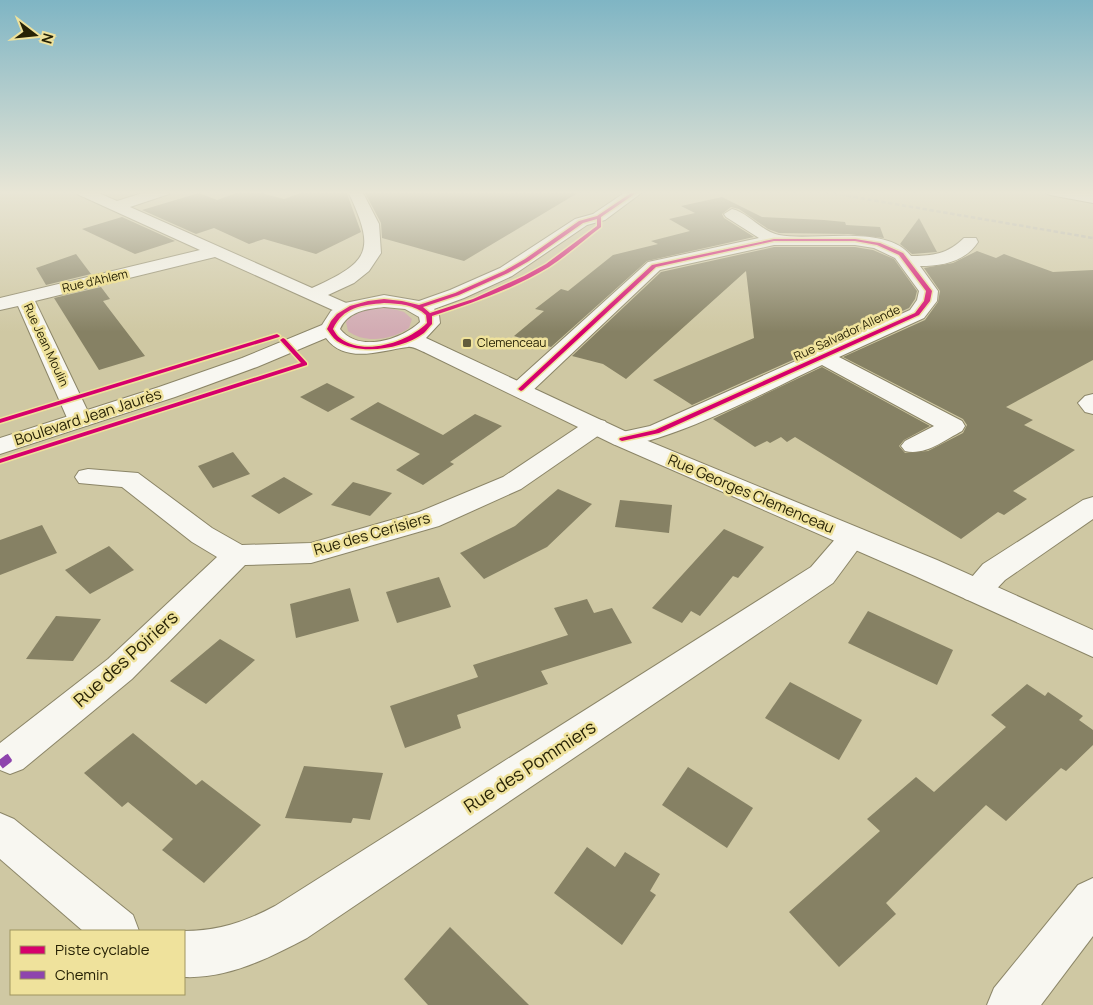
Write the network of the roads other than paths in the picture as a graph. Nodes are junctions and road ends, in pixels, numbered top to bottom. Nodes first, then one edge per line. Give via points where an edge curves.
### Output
1 (189, 238) edge
2 (371, 238) edge
3 (582, 238) edge
4 (771, 238) edge
5 (774, 240) junction
6 (970, 242) dead end
7 (219, 251) junction
8 (906, 261) junction
9 (311, 295) junction
10 (24, 298) junction
11 (0, 304) edge
12 (346, 310) junction
13 (424, 311) junction
14 (330, 329) junction
15 (412, 340) junction
16 (352, 345) junction
17 (822, 357) junction
18 (177, 388) junction
19 (521, 389) junction
20 (1093, 401) edge
21 (1093, 407) edge
22 (80, 420) junction
23 (596, 426) junction
24 (622, 439) junction
25 (0, 446) edge
26 (914, 446) dead end
27 (88, 477) dead end
28 (1093, 506) edge
29 (853, 537) junction
30 (237, 555) junction
31 (976, 591) junction
32 (1093, 644) edge
33 (10, 757) dead end
34 (0, 833) edge
35 (1093, 900) edge
36 (116, 930) edge
37 (185, 954) edge
38 (1011, 1005) edge

1 - 7 street
2 - 9 street via 372,253 363,267 347,279
3 - 13 street via 533,273 475,300
4 - 5 street
5 - 8 street, Rue Salvador Allende via 855,240 878,244 901,254
5 - 19 street, Rue Salvador Allende via 654,266
6 - 8 street via 961,254 941,260
7 - 9 street
7 - 10 street, Rue d'Ahlem
8 - 17 street, Rue Salvador Allende via 929,291 927,301 917,314
9 - 12 street
10 - 11 street, Rue d'Ahlem
10 - 22 street, Rue Jean Moulin
12 - 13 street via 364,303 384,301 403,302
12 - 14 street via 334,319
13 - 15 street via 430,323
14 - 16 street via 341,341
14 - 18 street, Boulevard Jean Jaurès
15 - 16 street via 382,347
15 - 19 street, Rue Georges Clemenceau
16 - 18 street, Boulevard Jean Jaurès via 298,355
17 - 24 street, Rue Salvador Allende via 657,432
17 - 26 street, Rue Salvador Allende via 953,426
18 - 22 street, Boulevard Jean Jaurès
19 - 23 street, Rue Georges Clemenceau
20 - 21 street via 1090,403
22 - 25 street, Boulevard Jean Jaurès
23 - 24 street, Rue Georges Clemenceau
23 - 30 street, Rue des Cerisiers via 512,483 429,519 312,553
24 - 29 street, Rue Georges Clemenceau
27 - 30 street via 129,479 202,535
28 - 31 street via 994,572
29 - 31 street, Rue Georges Clemenceau
29 - 37 street, Rue des Pommiers via 822,575 292,922 255,941 219,951
30 - 33 street, Rue des Poiriers via 120,669
31 - 32 street, Rue Georges Clemenceau
34 - 36 street
35 - 38 street

